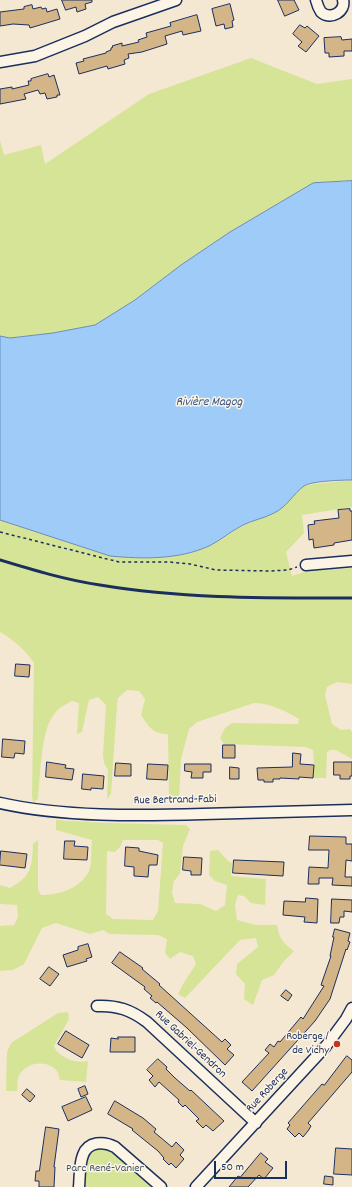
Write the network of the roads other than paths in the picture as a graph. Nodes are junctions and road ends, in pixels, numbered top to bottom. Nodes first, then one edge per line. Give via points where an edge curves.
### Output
1 (176, 0) edge
2 (316, 0) edge
3 (343, 0) edge
4 (0, 62) edge
5 (352, 561) edge
6 (306, 564) road end
7 (0, 803) edge
8 (352, 810) edge
9 (97, 1006) dead end
10 (352, 1008) edge
11 (349, 1021) edge
12 (256, 1123) junction
13 (79, 1187) edge
14 (161, 1187) edge
15 (196, 1187) edge

1 - 4 street via 113,22 35,56
2 - 3 street via 322,12 327,15 339,13 343,9
5 - 6 street
7 - 8 street, Rue Bertrand-Fabi via 114,815
9 - 12 street, Rue Gabriel-Gendron via 117,1006 141,1017
10 - 11 street, Rue Roberge
11 - 12 street, Rue Roberge
12 - 15 street, Rue Roberge
13 - 14 street via 83,1154 94,1144 100,1143 108,1143 115,1147

